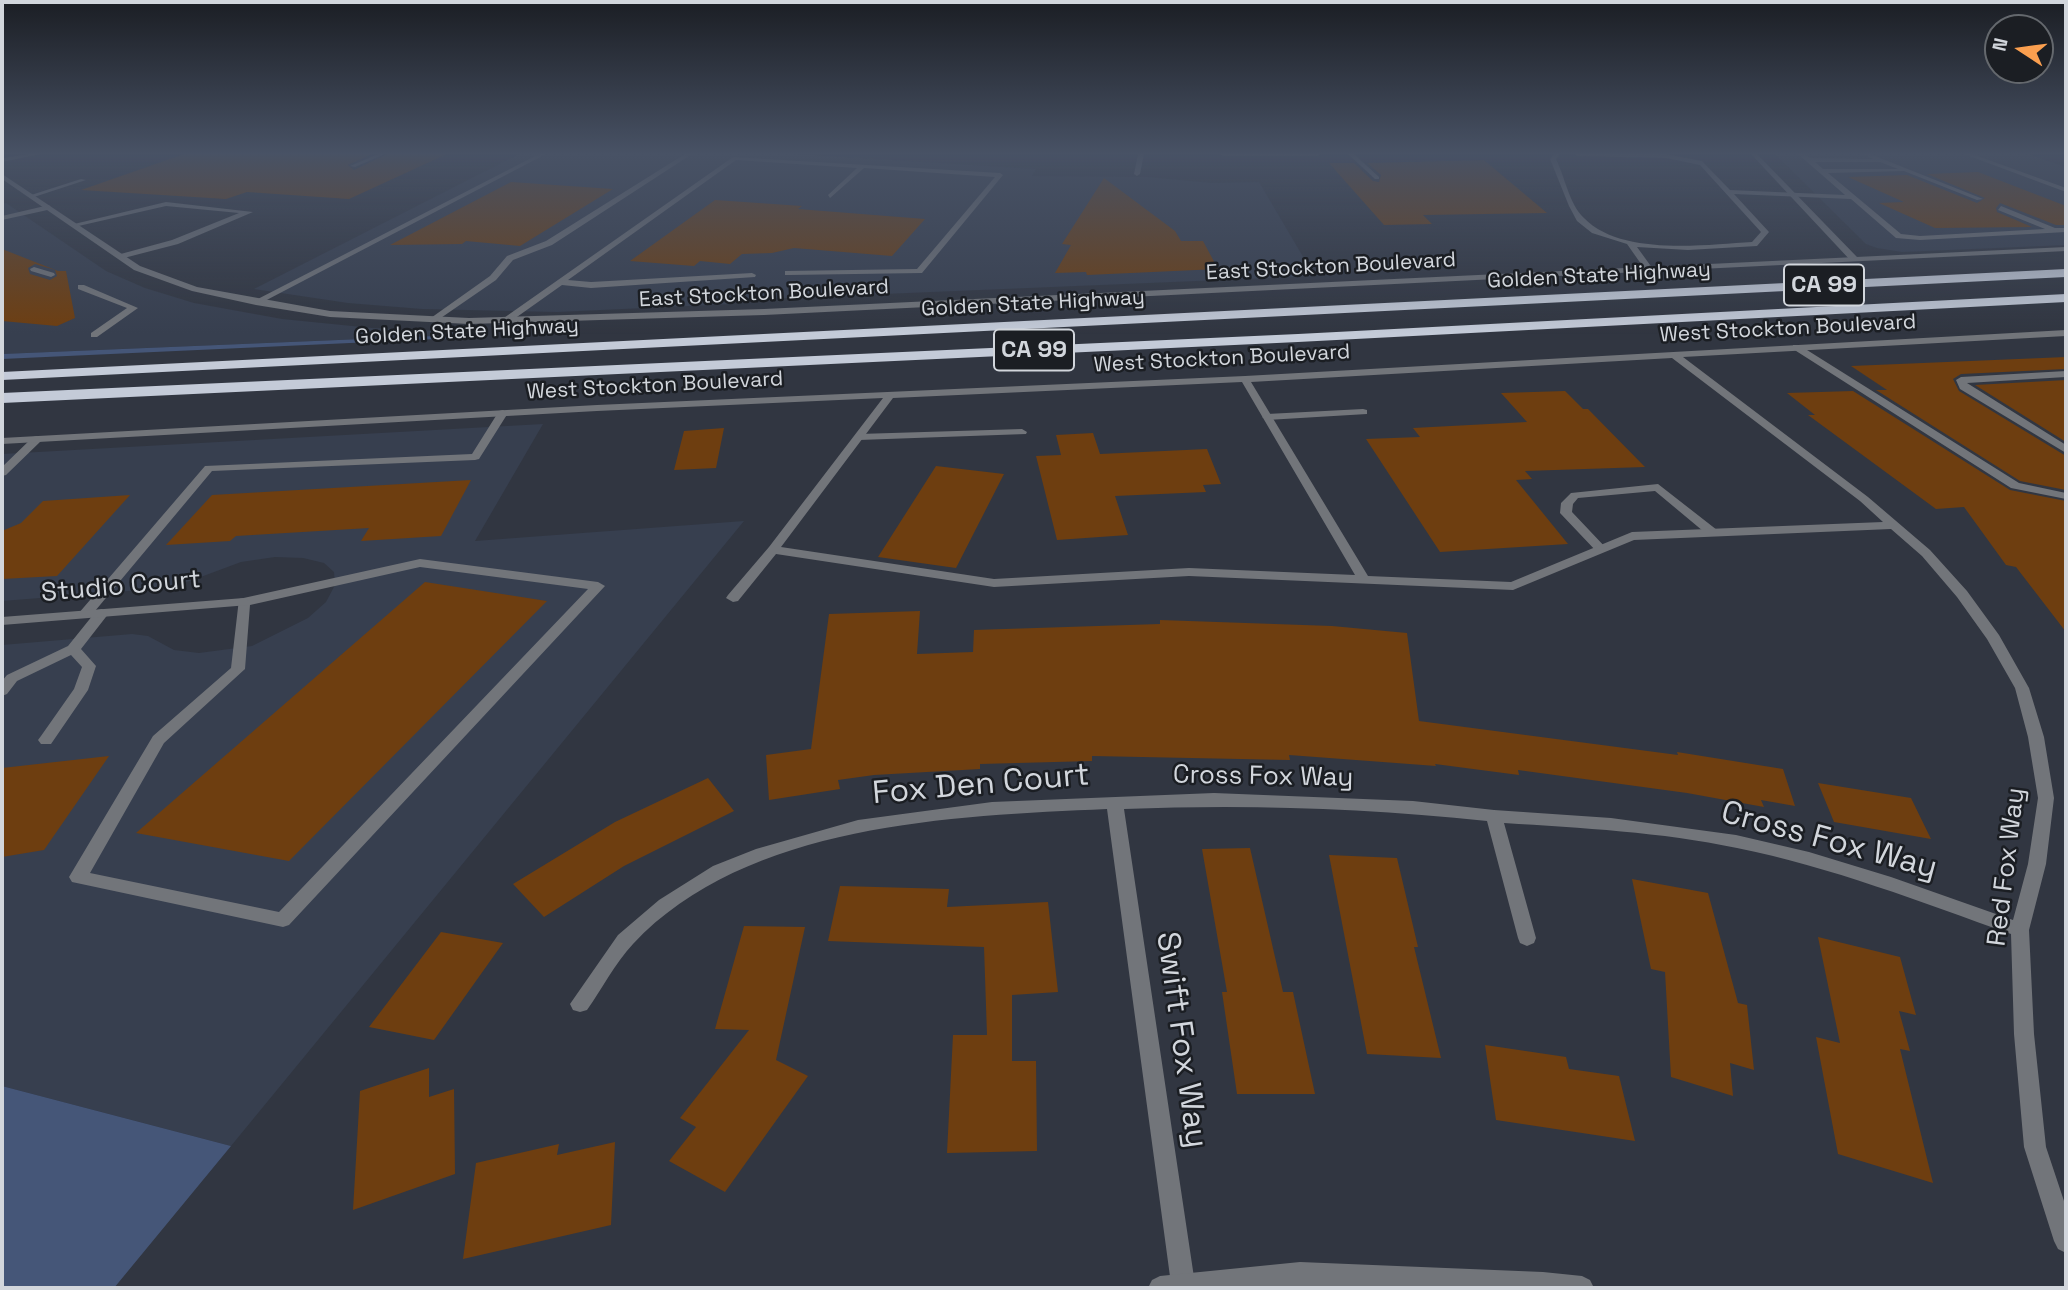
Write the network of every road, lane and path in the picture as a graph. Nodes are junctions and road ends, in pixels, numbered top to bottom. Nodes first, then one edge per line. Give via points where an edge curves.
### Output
1 (59, 214) edge
2 (121, 214) edge
3 (244, 214) edge
4 (425, 214) edge
5 (594, 214) edge
6 (656, 214) edge
7 (967, 214) edge
8 (1578, 214) edge
9 (1749, 214) edge
10 (1811, 214) edge
11 (1872, 214) edge
12 (2016, 214) edge
13 (74, 225) junction
14 (2056, 230) junction
15 (2066, 232) edge
16 (1631, 244) junction
17 (2066, 249) edge
18 (120, 257) junction
19 (1854, 260) junction
20 (34, 269) dead end
21 (1649, 269) junction
22 (788, 273) dead end
23 (2066, 273) edge
24 (51, 275) dead end
25 (752, 275) dead end
26 (560, 282) junction
27 (81, 287) dead end
28 (2066, 298) edge
29 (256, 302) junction
30 (432, 320) junction
31 (503, 321) junction
32 (2066, 333) edge
33 (94, 335) dead end
34 (1796, 347) junction
35 (1674, 355) junction
36 (2066, 374) edge
37 (2, 376) edge
38 (1245, 379) junction
39 (891, 394) junction
40 (2, 398) edge
41 (1363, 412) dead end
42 (503, 413) junction
43 (1267, 417) junction
44 (1022, 432) dead end
45 (859, 437) junction
46 (37, 439) junction
47 (2, 441) edge
48 (2066, 450) edge
49 (2, 473) edge
50 (2066, 496) edge
51 (1894, 525) junction
52 (1713, 533) junction
53 (1601, 549) junction
54 (773, 550) junction
55 (1364, 580) junction
56 (733, 598) dead end
57 (244, 602) junction
58 (102, 613) junction
59 (85, 614) junction
60 (2, 621) edge
61 (73, 649) junction
62 (2, 691) edge
63 (47, 740) dead end
64 (1115, 804) junction
65 (1494, 816) junction
66 (2020, 930) junction
67 (1527, 938) dead end
68 (580, 1004) dead end
69 (2066, 1241) edge
70 (1172, 1286) edge
71 (1582, 1288) edge

1 - 13 street, East Stockton Boulevard
2 - 13 street
3 - 18 street via 175,242
4 - 29 street
5 - 30 street via 549,243 510,258 493,278
6 - 26 street
7 - 22 street via 919,271
8 - 16 street via 1600,235
9 - 16 street via 1765,232 1754,244
10 - 19 street
11 - 14 street via 1895,234 1908,238
12 - 14 street
13 - 18 street, East Stockton Boulevard
14 - 15 street
16 - 21 street
17 - 19 street, East Stockton Boulevard
18 - 29 street, East Stockton Boulevard via 167,281
19 - 21 street, East Stockton Boulevard
20 - 24 street
21 - 31 street, East Stockton Boulevard
23 - 37 highway, Golden State Highway / CA 99
25 - 26 street via 591,285
26 - 31 street
27 - 33 street via 134,308
28 - 40 highway, Golden State Highway / CA 99
29 - 30 street, East Stockton Boulevard via 330,314
30 - 31 street, East Stockton Boulevard
32 - 34 street, West Stockton Boulevard
34 - 35 street, West Stockton Boulevard
34 - 50 street via 2015,486
35 - 38 street, West Stockton Boulevard
35 - 51 street, Red Fox Way
36 - 48 street via 1961,380 1964,387
38 - 39 street, West Stockton Boulevard
38 - 43 street
39 - 42 street, West Stockton Boulevard
39 - 45 street
41 - 43 street
42 - 46 street, West Stockton Boulevard
42 - 59 street via 475,457 209,468
43 - 55 street
44 - 45 street
45 - 54 street
46 - 47 street, West Stockton Boulevard
46 - 49 street
51 - 52 street
51 - 66 street, Red Fox Way via 1962,594 2022,688 2046,798
52 - 53 street via 1632,536
52 - 53 street via 1658,487 1575,495 1567,503 1566,513
53 - 55 street via 1513,586
54 - 55 street via 994,583 1189,572
54 - 56 street
57 - 57 street, Studio Court via 238,669 158,740 78,877 283,920 598,586 420,563
57 - 58 street, Studio Court
58 - 59 street, Studio Court
58 - 61 street
59 - 60 street, Studio Court
61 - 62 street via 12,678
61 - 63 street via 89,666 81,690
64 - 65 street, Cross Fox Way via 1283,801
64 - 68 street, Fox Den Court via 992,808 858,825 762,854 719,871 665,905 625,940
64 - 70 street, Swift Fox Way
65 - 66 street, Cross Fox Way via 1611,824 1736,841 1885,882
65 - 67 street
66 - 69 street, Red Fox Way via 2035,1147
70 - 71 street via 1300,1274

